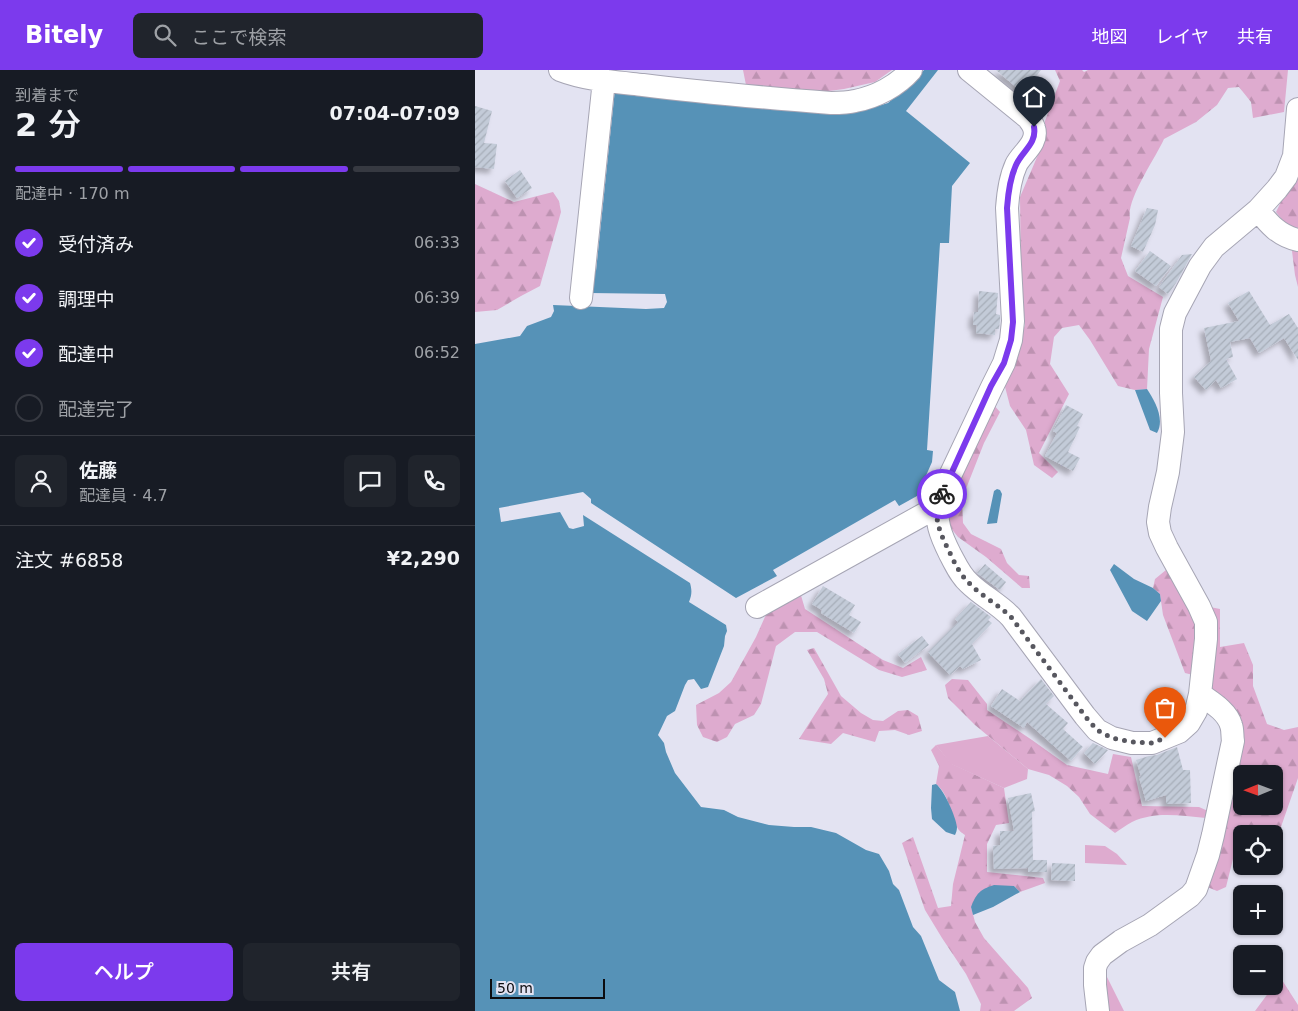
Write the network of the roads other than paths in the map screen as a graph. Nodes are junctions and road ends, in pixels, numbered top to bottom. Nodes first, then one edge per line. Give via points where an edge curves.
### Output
1 (560, 70) edge
2 (911, 70) edge
3 (969, 70) edge
4 (604, 80) junction
5 (1298, 109) edge
6 (1257, 210) junction
7 (1298, 240) edge
8 (581, 298) dead end
9 (937, 507) junction
10 (757, 607) dead end
11 (1200, 694) junction
12 (1097, 1011) edge

1 - 4 street
2 - 4 street via 894,86 855,102 831,103
3 - 9 street via 1028,118 1035,134 1033,142 1016,164 1008,195 1011,340 1004,363
4 - 8 street
5 - 6 street via 1294,156 1289,170 1277,190
6 - 7 street via 1272,227
6 - 11 street via 1214,247 1200,266 1175,313 1171,329 1173,432 1158,522 1163,541 1205,622
9 - 10 street
9 - 11 street via 940,533 959,572 1011,617 1097,730 1112,738 1151,743 1179,732 1189,723
11 - 12 street via 1226,716 1233,741 1208,855 1196,889 1190,896 1121,941 1097,962

